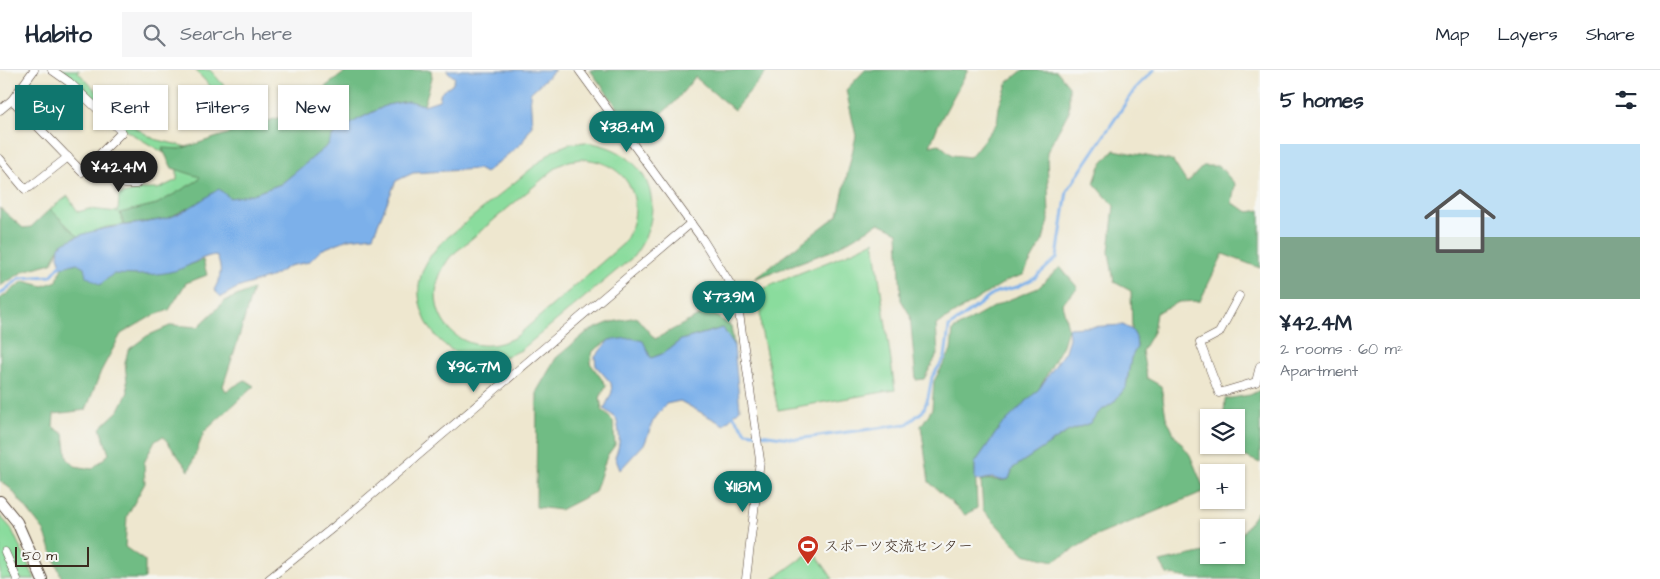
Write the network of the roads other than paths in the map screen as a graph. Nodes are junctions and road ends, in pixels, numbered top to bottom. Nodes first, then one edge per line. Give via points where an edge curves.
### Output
1 (34, 70) edge
2 (52, 70) edge
3 (579, 70) edge
4 (12, 100) junction
5 (0, 110) edge
6 (100, 155) junction
7 (68, 157) junction
8 (0, 160) edge
9 (147, 174) dead end
10 (691, 222) junction
11 (1239, 296) dead end
12 (1260, 366) edge
13 (0, 501) edge
14 (5, 552) dead end
15 (16, 579) edge
16 (42, 579) edge
17 (269, 579) edge
18 (746, 579) edge

1 - 4 street
2 - 6 street via 122,132
3 - 10 street
4 - 5 street
4 - 7 street
6 - 7 street via 82,172
6 - 9 street via 125,184 136,184
7 - 8 street via 25,189
10 - 17 street
10 - 18 street via 734,290 738,306 759,469
11 - 12 street via 1219,333 1200,343 1219,393 1256,382
13 - 16 street via 17,522
14 - 15 street

